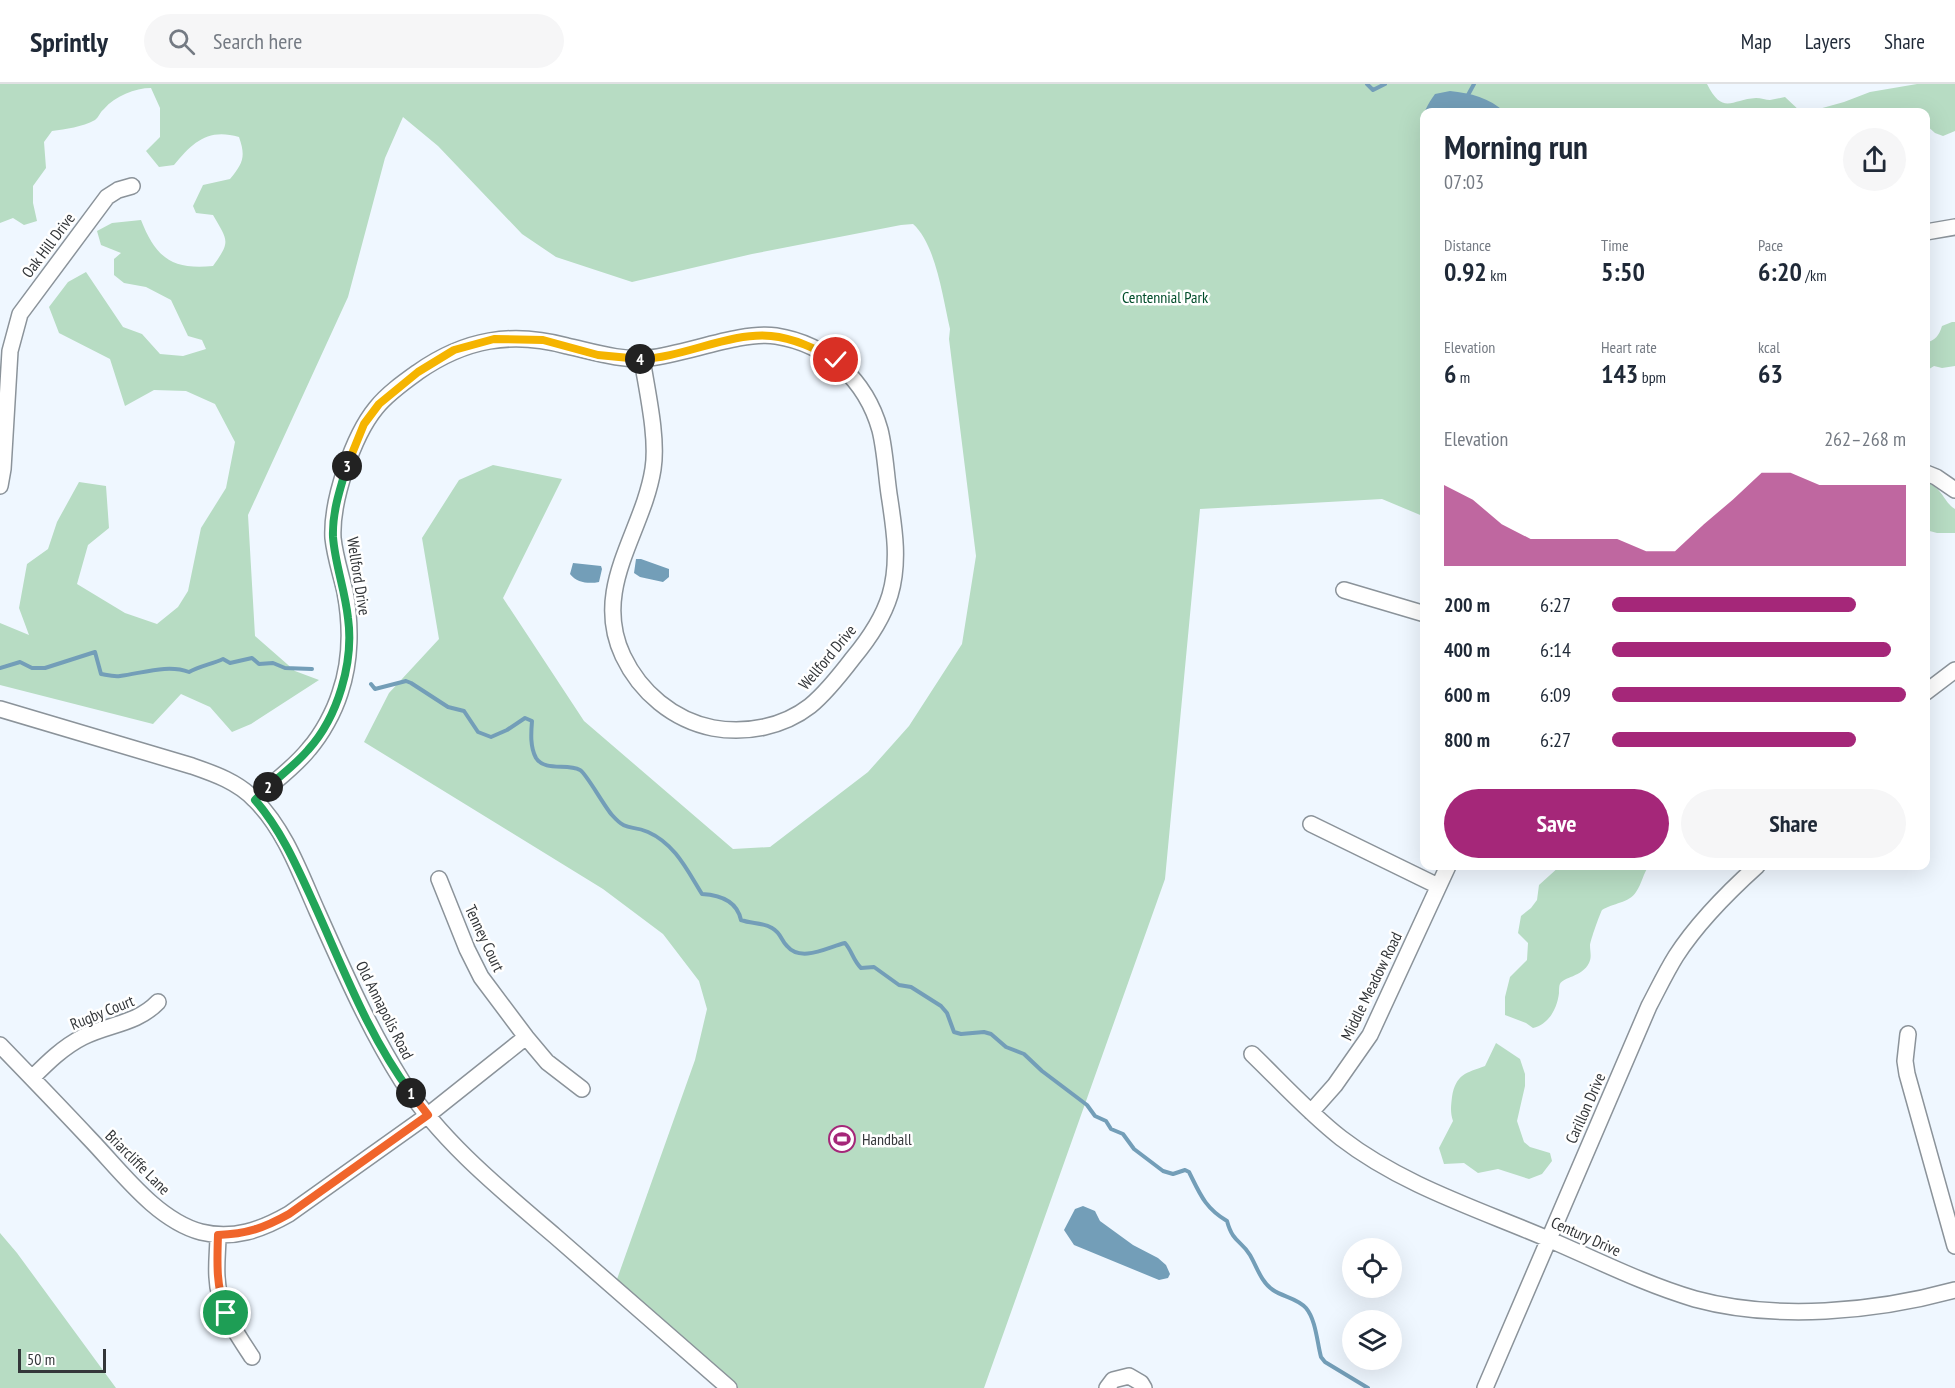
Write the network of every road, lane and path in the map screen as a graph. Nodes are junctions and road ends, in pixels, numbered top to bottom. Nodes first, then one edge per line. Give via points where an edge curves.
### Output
1 (132, 186) dead end
2 (1955, 227) edge
3 (1930, 231) edge
4 (642, 359) junction
5 (1930, 475) edge
6 (0, 486) edge
7 (1955, 490) edge
8 (1344, 590) dead end
9 (1420, 613) edge
10 (1955, 670) edge
11 (1930, 689) edge
12 (0, 709) edge
13 (255, 800) junction
14 (1311, 824) dead end
15 (1446, 870) edge
16 (1753, 870) edge
17 (439, 879) dead end
18 (1438, 886) junction
19 (158, 1002) dead end
20 (1908, 1034) dead end
21 (526, 1037) junction
22 (0, 1045) edge
23 (1252, 1054) dead end
24 (32, 1078) junction
25 (582, 1089) dead end
26 (1311, 1112) junction
27 (428, 1115) junction
28 (218, 1235) junction
29 (1548, 1239) junction
30 (1955, 1246) edge
31 (1955, 1290) edge
32 (252, 1357) dead end
33 (729, 1388) edge
34 (1107, 1388) edge
35 (1144, 1388) edge
36 (1485, 1388) edge

1 - 6 street, Oak Hill Drive via 106,197 21,314 10,351
2 - 3 street
4 - 4 street, Wellford Drive via 654,466 616,579 612,603 621,654 652,697 689,721 731,730 759,729 785,720 808,707 833,683 862,647 890,597 896,542 880,430 868,400 853,378 836,360 796,341 749,336
4 - 13 street, Wellford Drive via 598,355 543,340 494,339 454,350 418,372 379,404 364,424 334,512 333,536 349,621 341,691 309,750
5 - 7 street
8 - 9 street
10 - 11 street
12 - 13 street, Old Annapolis Road via 192,766 239,786
13 - 27 street, Old Annapolis Road via 283,838 356,1000 382,1048
14 - 18 street
15 - 18 street, Middle Meadow Road
16 - 29 street, Carillon Drive via 1716,906 1667,973
17 - 21 street, Tenney Court via 481,977
18 - 26 street, Middle Meadow Road via 1370,1035
19 - 24 street, Rugby Court via 137,1018 83,1036
20 - 30 street via 1907,1074
21 - 25 street, Tenney Court via 547,1062
21 - 27 street, Briarcliffe Lane
22 - 24 street, Briarcliffe Lane
23 - 26 street, Century Drive
24 - 28 street, Briarcliffe Lane via 150,1202 183,1225
26 - 29 street, Century Drive via 1373,1160 1406,1178
27 - 28 street, Briarcliffe Lane via 289,1214 242,1234
27 - 33 street, Old Annapolis Road via 491,1181
28 - 32 street via 219,1295
29 - 31 street, Century Drive via 1653,1285 1729,1307 1852,1308 1894,1304
29 - 36 street, Carillon Drive
34 - 35 street via 1113,1380 1129,1376

